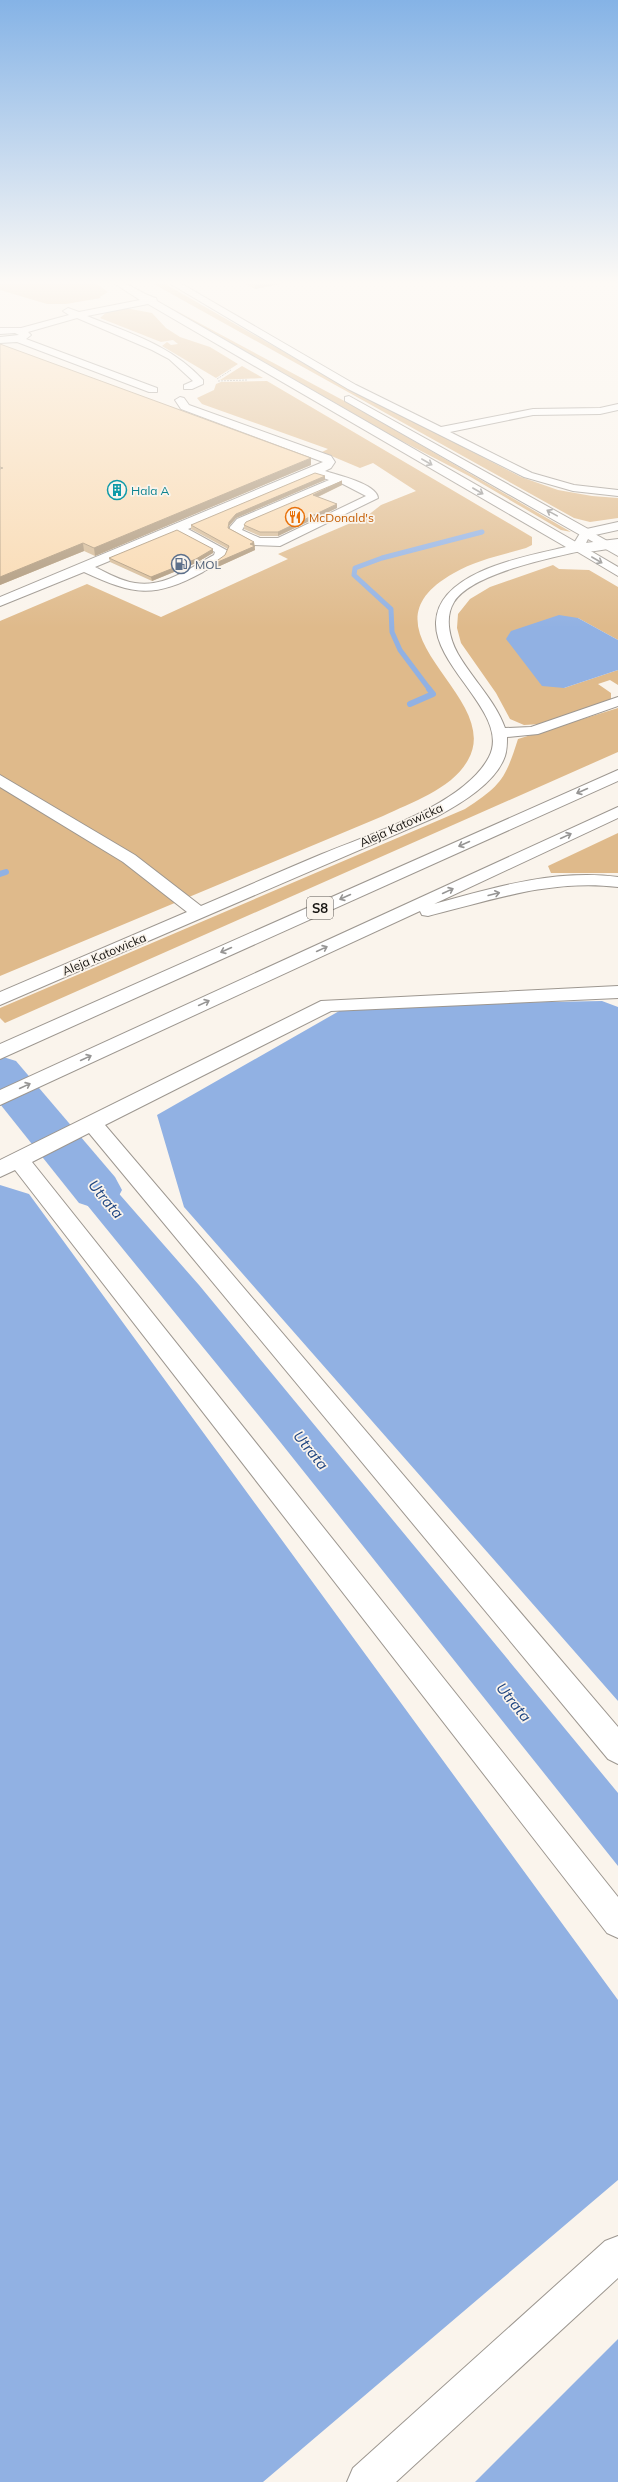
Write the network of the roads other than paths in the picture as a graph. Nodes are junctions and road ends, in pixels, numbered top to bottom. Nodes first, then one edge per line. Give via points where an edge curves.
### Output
1 (152, 396) edge
2 (190, 396) edge
3 (313, 396) edge
4 (345, 396) edge
5 (369, 396) edge
6 (180, 400) junction
7 (618, 407) edge
8 (523, 414) junction
9 (439, 431) junction
10 (456, 439) junction
11 (314, 471) junction
12 (338, 480) junction
13 (618, 493) edge
14 (618, 526) edge
15 (177, 528) junction
16 (586, 533) junction
17 (612, 544) edge
18 (577, 548) junction
19 (618, 552) edge
20 (84, 567) junction
21 (618, 572) edge
22 (0, 602) edge
23 (618, 701) edge
24 (500, 733) junction
25 (618, 775) edge
26 (0, 780) edge
27 (618, 812) edge
28 (618, 882) edge
29 (198, 913) junction
30 (362, 931) junction
31 (618, 992) edge
32 (0, 999) edge
33 (0, 1052) edge
34 (0, 1098) edge
35 (93, 1124) junction
36 (9, 1165) edge
37 (618, 1749) edge
38 (618, 1922) edge
39 (618, 2254) edge
40 (367, 2482) edge

1 - 6 main road via 163,400
2 - 6 main road
3 -> 18 main road
16 -> 4 main road
5 - 9 main road
6 - 11 main road via 185,407 327,458 327,466
7 - 8 main road via 600,411
8 - 9 main road
8 - 10 main road via 503,424
9 - 10 main road
10 - 13 main road via 528,475 552,484
11 - 12 main road
11 - 15 main road
12 - 12 main road via 241,522 236,527 236,532 258,542 280,542 372,498 367,491
14 - 16 main road
15 - 20 main road
15 - 20 main road via 222,551 220,557 163,585 150,587 127,585
16 - 17 main road
16 - 18 main road
17 - 18 main road, Aleja Katowicka
17 - 19 main road
18 -> 21 main road
18 - 24 main road, Aleja Katowicka via 489,574 462,588 450,598 445,607 441,629 445,643 488,705
20 - 22 main road
23 - 24 main road via 533,731
24 - 29 main road, Aleja Katowicka via 499,749 494,764 467,792 448,803
25 -> 33 main road, S8
26 - 29 main road via 121,854 186,901
30 -> 27 main road
30 -> 28 main road via 538,883 571,878
29 - 32 main road, Aleja Katowicka
34 -> 30 main road
31 - 35 main road via 328,1005
35 - 36 main road
35 - 37 main road
36 - 38 main road
39 - 40 main road

